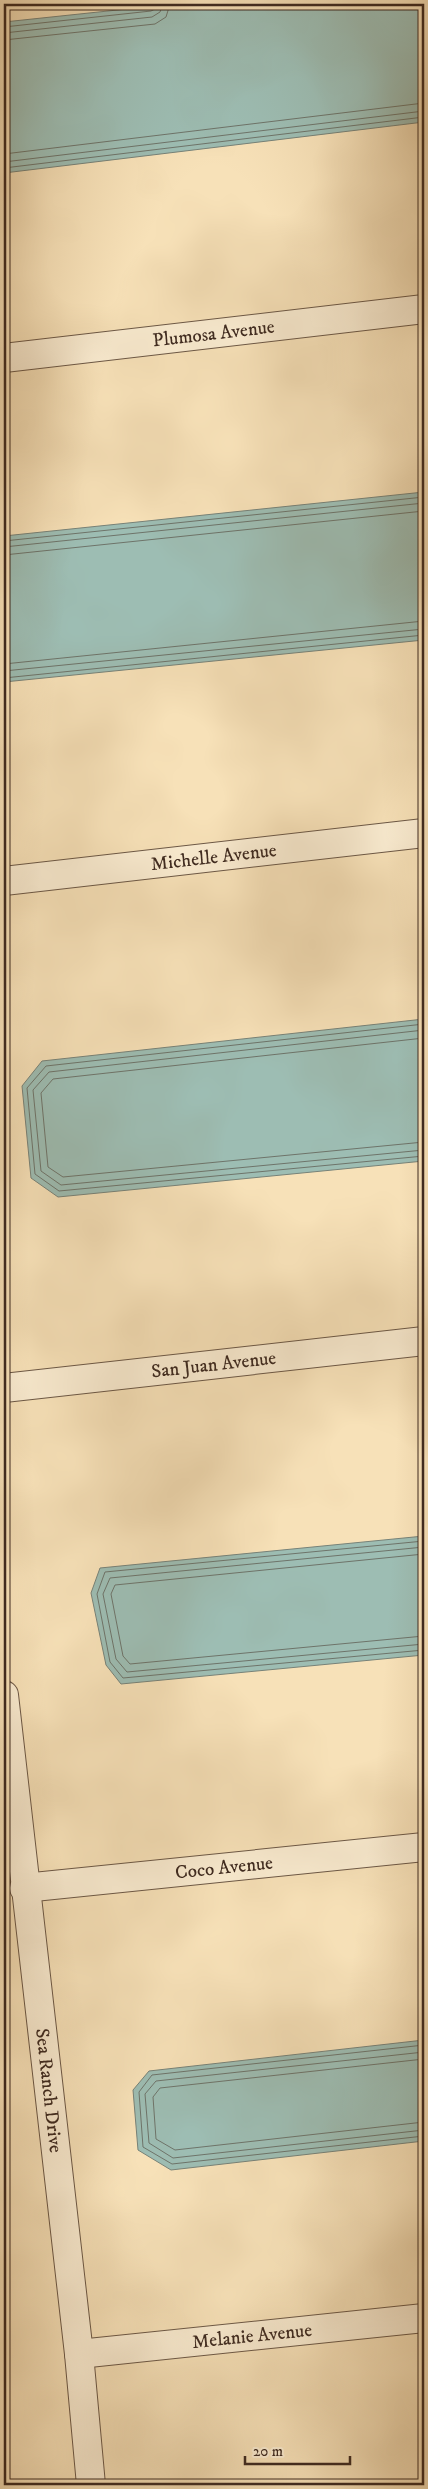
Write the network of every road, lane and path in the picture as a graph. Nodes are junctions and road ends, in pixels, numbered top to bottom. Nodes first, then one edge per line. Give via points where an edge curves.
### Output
1 (424, 309) edge
2 (4, 358) edge
3 (424, 833) edge
4 (4, 880) edge
5 (424, 1341) edge
6 (4, 1388) edge
7 (4, 1695) edge
8 (424, 1847) edge
9 (24, 1888) junction
10 (424, 2318) edge
11 (79, 2354) junction
12 (91, 2485) edge

1 - 2 street, Plumosa Avenue
3 - 4 street, Michelle Avenue
5 - 6 street, San Juan Avenue
7 - 9 street, Sea Ranch Drive
8 - 9 street, Coco Avenue
9 - 11 street, Sea Ranch Drive
10 - 11 street, Melanie Avenue
11 - 12 street, Sea Ranch Drive

